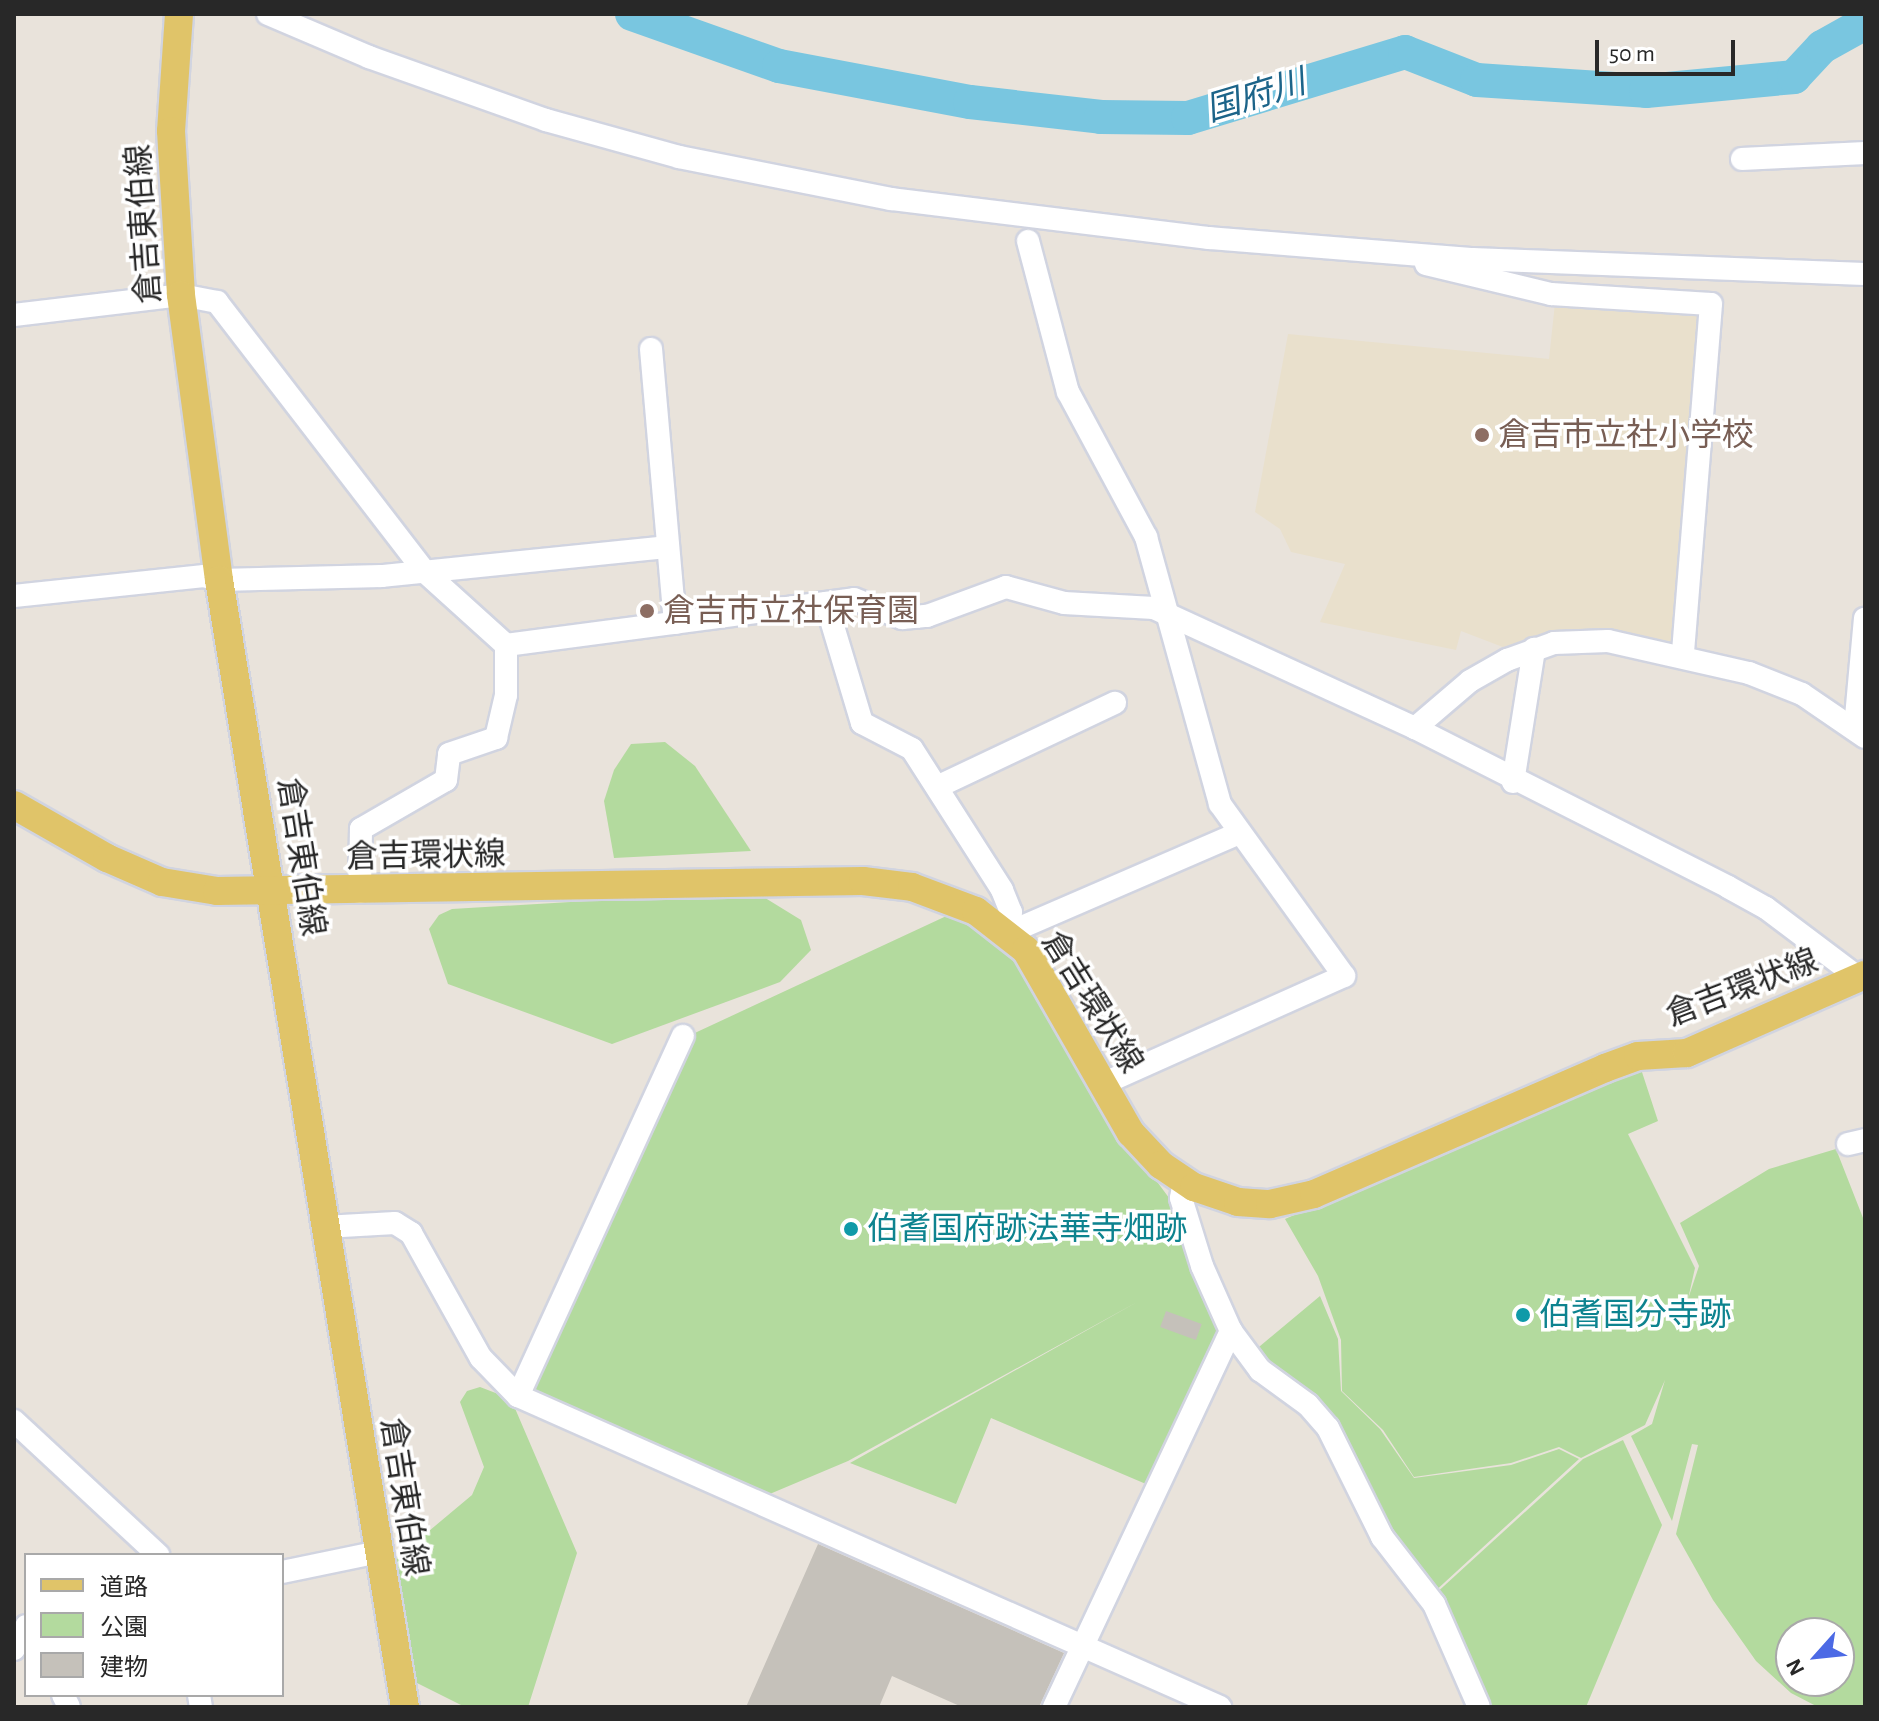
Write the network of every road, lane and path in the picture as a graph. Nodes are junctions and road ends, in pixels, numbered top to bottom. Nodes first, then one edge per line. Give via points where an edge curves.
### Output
1 (179, 14) edge
2 (268, 14) edge
3 (1865, 153) edge
4 (1742, 159) dead end
5 (1028, 241) dead end
6 (1407, 253) junction
7 (1865, 274) edge
8 (181, 295) junction
9 (14, 315) edge
10 (651, 349) dead end
11 (668, 547) junction
12 (424, 571) junction
13 (219, 580) junction
14 (14, 596) edge
15 (826, 603) junction
16 (1166, 613) junction
17 (1865, 618) edge
18 (675, 623) junction
19 (506, 645) junction
20 (1534, 649) junction
21 (1683, 655) junction
22 (1115, 703) dead end
23 (1415, 728) junction
24 (1860, 732) edge
25 (1513, 782) junction
26 (937, 787) junction
27 (14, 805) edge
28 (1239, 833) junction
29 (273, 891) junction
30 (360, 892) junction
31 (1008, 933) junction
32 (1862, 977) edge
33 (683, 1036) dead end
34 (1114, 1079) dead end
35 (1184, 1181) junction
36 (324, 1227) junction
37 (1231, 1331) junction
38 (518, 1396) junction
39 (14, 1421) edge
40 (379, 1552) junction
41 (156, 1553) edge
42 (284, 1572) edge
43 (1084, 1645) junction
44 (405, 1707) edge
45 (1054, 1707) edge
46 (1220, 1707) edge
47 (1479, 1707) edge

1 - 8 main road, 倉吉東伯線 via 171,131
2 - 6 street via 369,57 546,120 679,157 891,199 1209,238
3 - 4 street
5 - 16 street via 1068,392 1146,537
6 - 7 street via 1617,267
6 - 21 street via 1433,268 1551,294 1711,304
8 - 9 street
8 - 12 street via 217,302
8 - 13 main road, 倉吉東伯線
10 - 11 street
11 - 12 street
11 - 18 street
12 - 13 street
12 - 19 street
13 - 14 street via 204,576
13 - 29 main road, 倉吉東伯線
15 - 16 street via 854,599 902,618 927,616 1006,587 1064,603
15 - 18 street
15 - 26 street via 862,723 912,749
16 - 23 street
16 - 28 street via 1211,779
17 - 24 street
18 - 19 street
19 - 30 street via 506,695 496,738 449,754 446,780 361,829
20 - 21 street via 1608,641
20 - 23 street via 1470,681
20 - 25 street
21 - 24 street via 1802,694
22 - 26 street
23 - 25 street
25 - 32 street via 1766,908
26 - 31 street via 1002,890 1011,912
27 - 29 main road, 倉吉環状線 via 107,858 162,882 217,891
28 - 31 street
28 - 34 street via 1344,976
29 - 30 main road, 倉吉環状線
29 - 36 main road, 倉吉東伯線
30 - 31 main road, 倉吉環状線 via 863,881 912,887 976,911
31 - 35 main road, 倉吉環状線 via 1026,950 1131,1133
32 - 35 main road, 倉吉環状線 via 1687,1053 1638,1056 1605,1068 1314,1194 1270,1204 1238,1202 1213,1198
33 - 38 street
35 - 37 street via 1181,1198 1202,1266
36 - 38 street via 395,1223 411,1233 481,1358
36 - 40 main road, 倉吉東伯線
37 - 43 street
37 - 47 street via 1260,1370 1308,1405 1328,1428 1382,1537 1434,1604
38 - 43 street
39 - 41 street
40 - 42 street
40 - 44 main road, 倉吉東伯線
43 - 45 street
43 - 46 street

